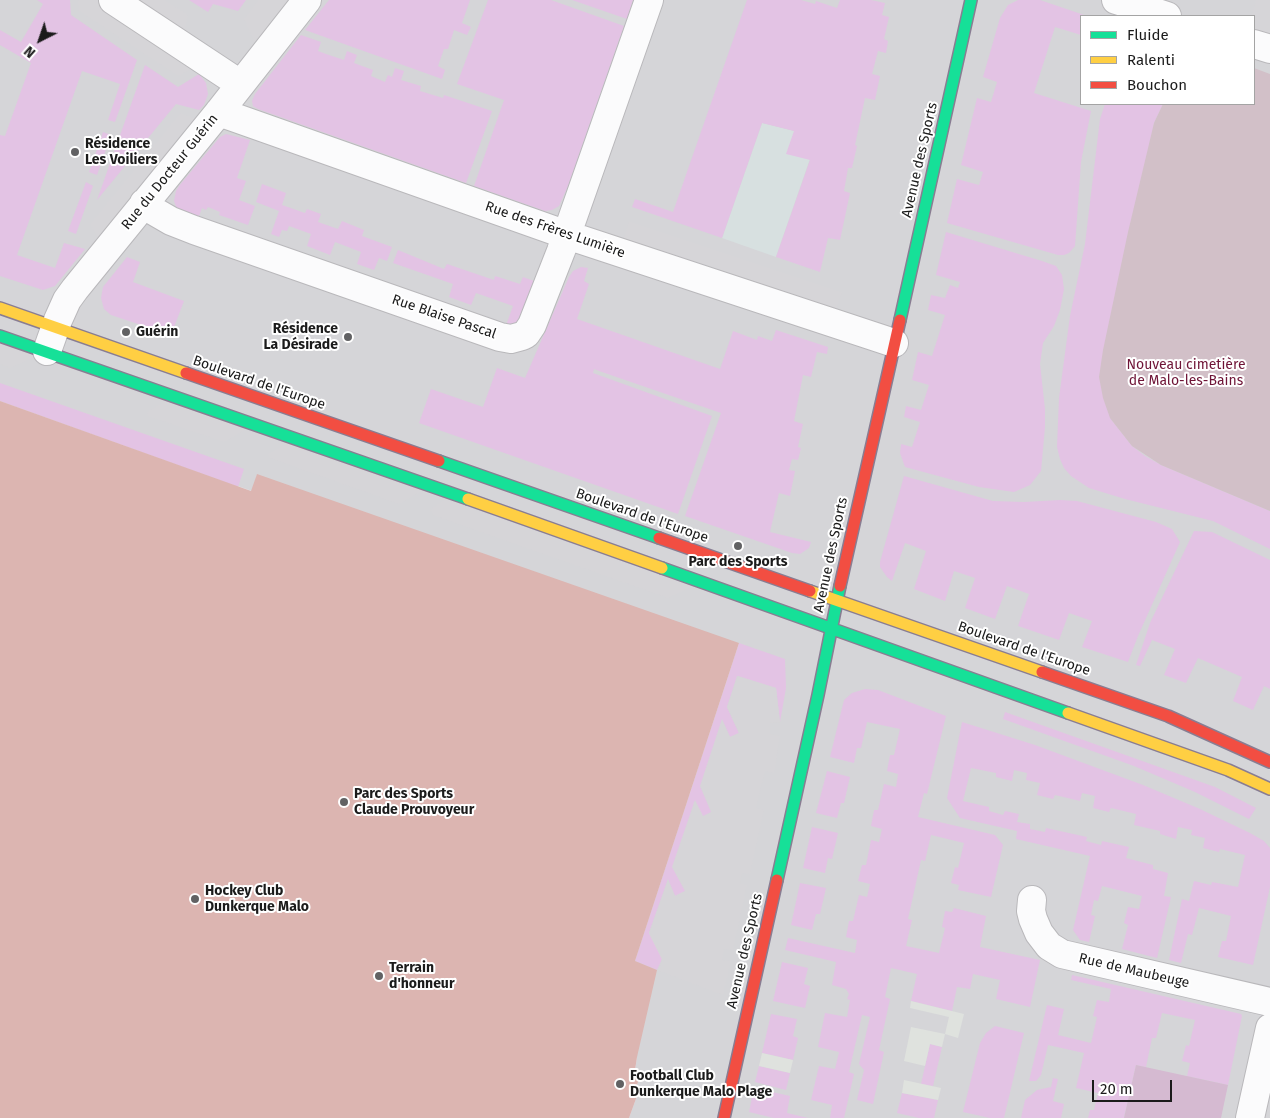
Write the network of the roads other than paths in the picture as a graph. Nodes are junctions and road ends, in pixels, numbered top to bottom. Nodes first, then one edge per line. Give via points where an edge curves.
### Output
1 (113, 0) edge
2 (306, 0) edge
3 (649, 0) edge
4 (971, 0) edge
5 (1116, 0) edge
6 (1164, 15) edge
7 (1255, 44) edge
8 (1270, 49) edge
9 (240, 84) junction
10 (219, 112) junction
11 (144, 203) junction
12 (567, 235) junction
13 (0, 308) edge
14 (0, 336) edge
15 (51, 340) junction
16 (894, 343) junction
17 (836, 600) junction
18 (831, 629) junction
19 (1270, 762) edge
20 (1270, 789) edge
21 (1032, 900) dead end
22 (1270, 1002) edge
23 (1270, 1028) edge
24 (724, 1118) edge
25 (1250, 1118) edge

1 - 9 street
2 - 9 street, Rue du Docteur Guérin
3 - 12 street, Rue Blaise Pascal
4 - 16 street, Avenue des Sports
5 - 6 street
7 - 8 street
9 - 10 street, Rue du Docteur Guérin
10 - 11 street, Rue du Docteur Guérin
10 - 12 street, Rue des Frères Lumière
11 - 12 street, Rue Blaise Pascal via 163,217 194,230 511,339 526,334 532,325
11 - 15 street, Rue du Docteur Guérin via 67,300
12 - 16 street, Rue des Frères Lumière
13 - 15 street, Boulevard de l'Europe
14 - 15 street, Boulevard de l'Europe
15 - 17 street, Boulevard de l'Europe
15 - 18 street, Boulevard de l'Europe via 433,486
16 - 17 street, Avenue des Sports
17 - 18 street, Avenue des Sports
17 - 19 street, Boulevard de l'Europe via 1168,716
18 - 20 street, Boulevard de l'Europe via 1228,770
18 - 24 street, Avenue des Sports
21 - 22 street, Rue de Maubeuge via 1031,911 1039,933 1062,954
23 - 25 street

